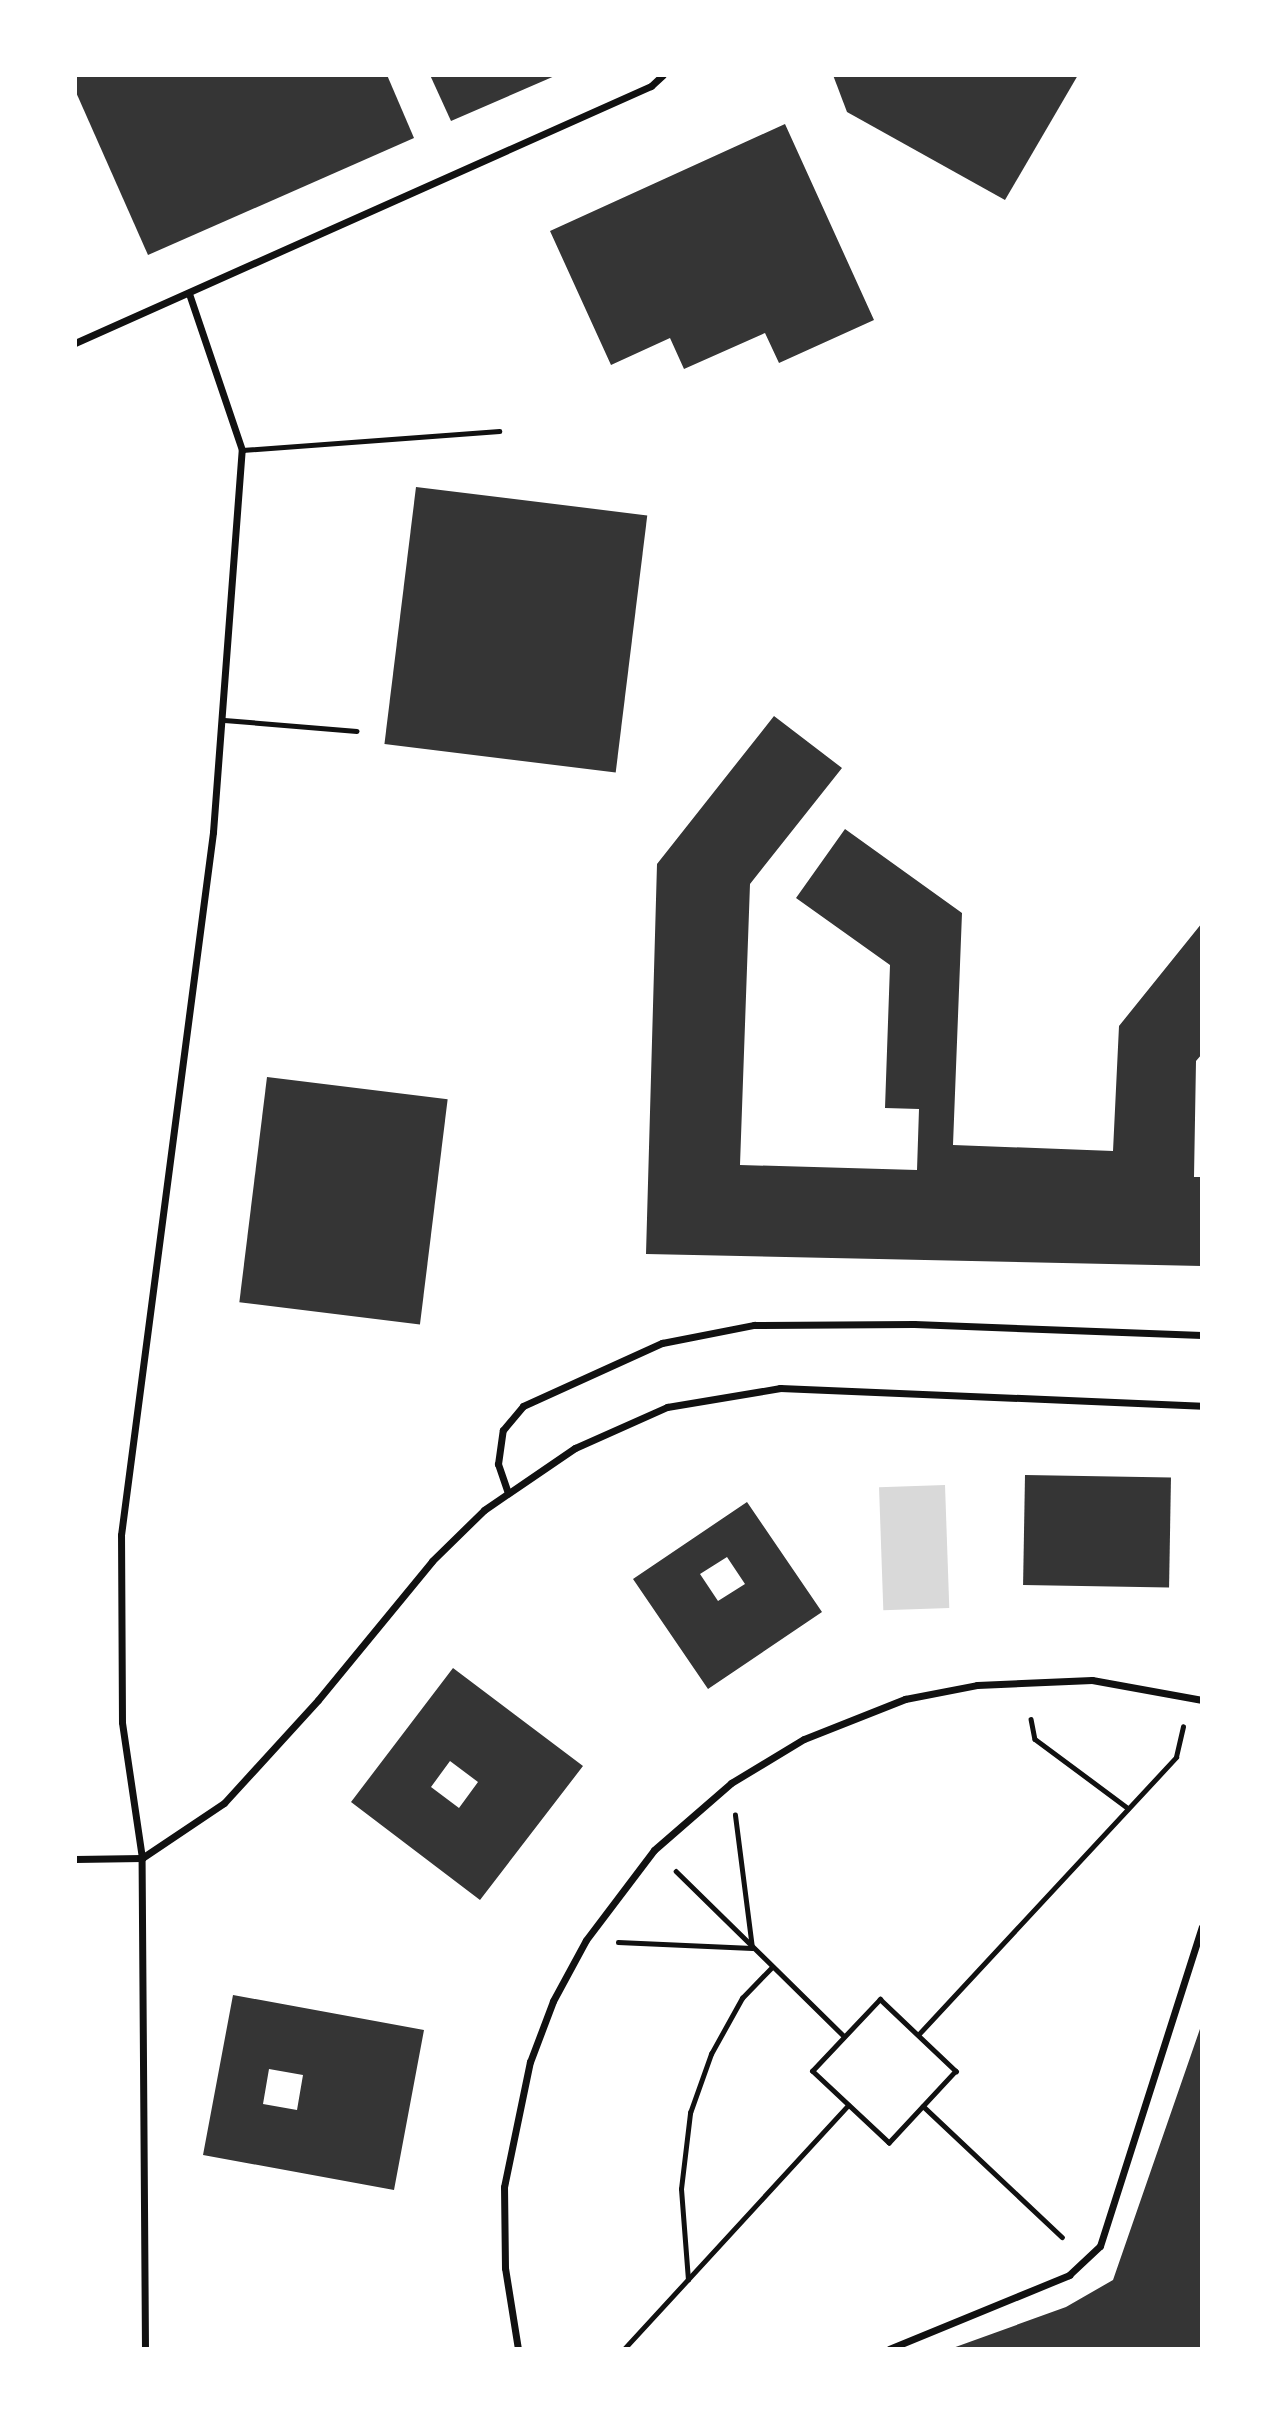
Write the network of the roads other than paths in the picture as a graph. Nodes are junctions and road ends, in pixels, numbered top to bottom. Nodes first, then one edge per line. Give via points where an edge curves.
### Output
1 (663, 75) edge
2 (189, 293) junction
3 (75, 343) edge
4 (499, 431) dead end
5 (242, 450) junction
6 (224, 720) junction
7 (356, 731) dead end
8 (1202, 1335) edge
9 (1202, 1406) edge
10 (508, 1493) junction
11 (1202, 1700) edge
12 (142, 1858) junction
13 (75, 1859) edge
14 (1202, 1927) edge
15 (145, 2349) edge
16 (518, 2349) edge
17 (889, 2349) edge

1 - 2 street via 651,86
2 - 3 street
2 - 5 street
4 - 5 lane
5 - 6 street
6 - 7 lane
6 - 12 street via 121,1535 122,1722
8 - 10 street via 914,1324 754,1325 662,1343 523,1406 503,1430 499,1464
9 - 10 street via 780,1388 722,1395 667,1407 621,1425 575,1448
10 - 12 street via 432,1561 318,1700 224,1803
11 - 16 street via 1092,1680 977,1685 905,1699 804,1739 741,1776 654,1850 586,1940 553,2001 530,2062 503,2187 505,2268
12 - 13 street
12 - 15 street
14 - 17 street via 1100,2246 1069,2275

